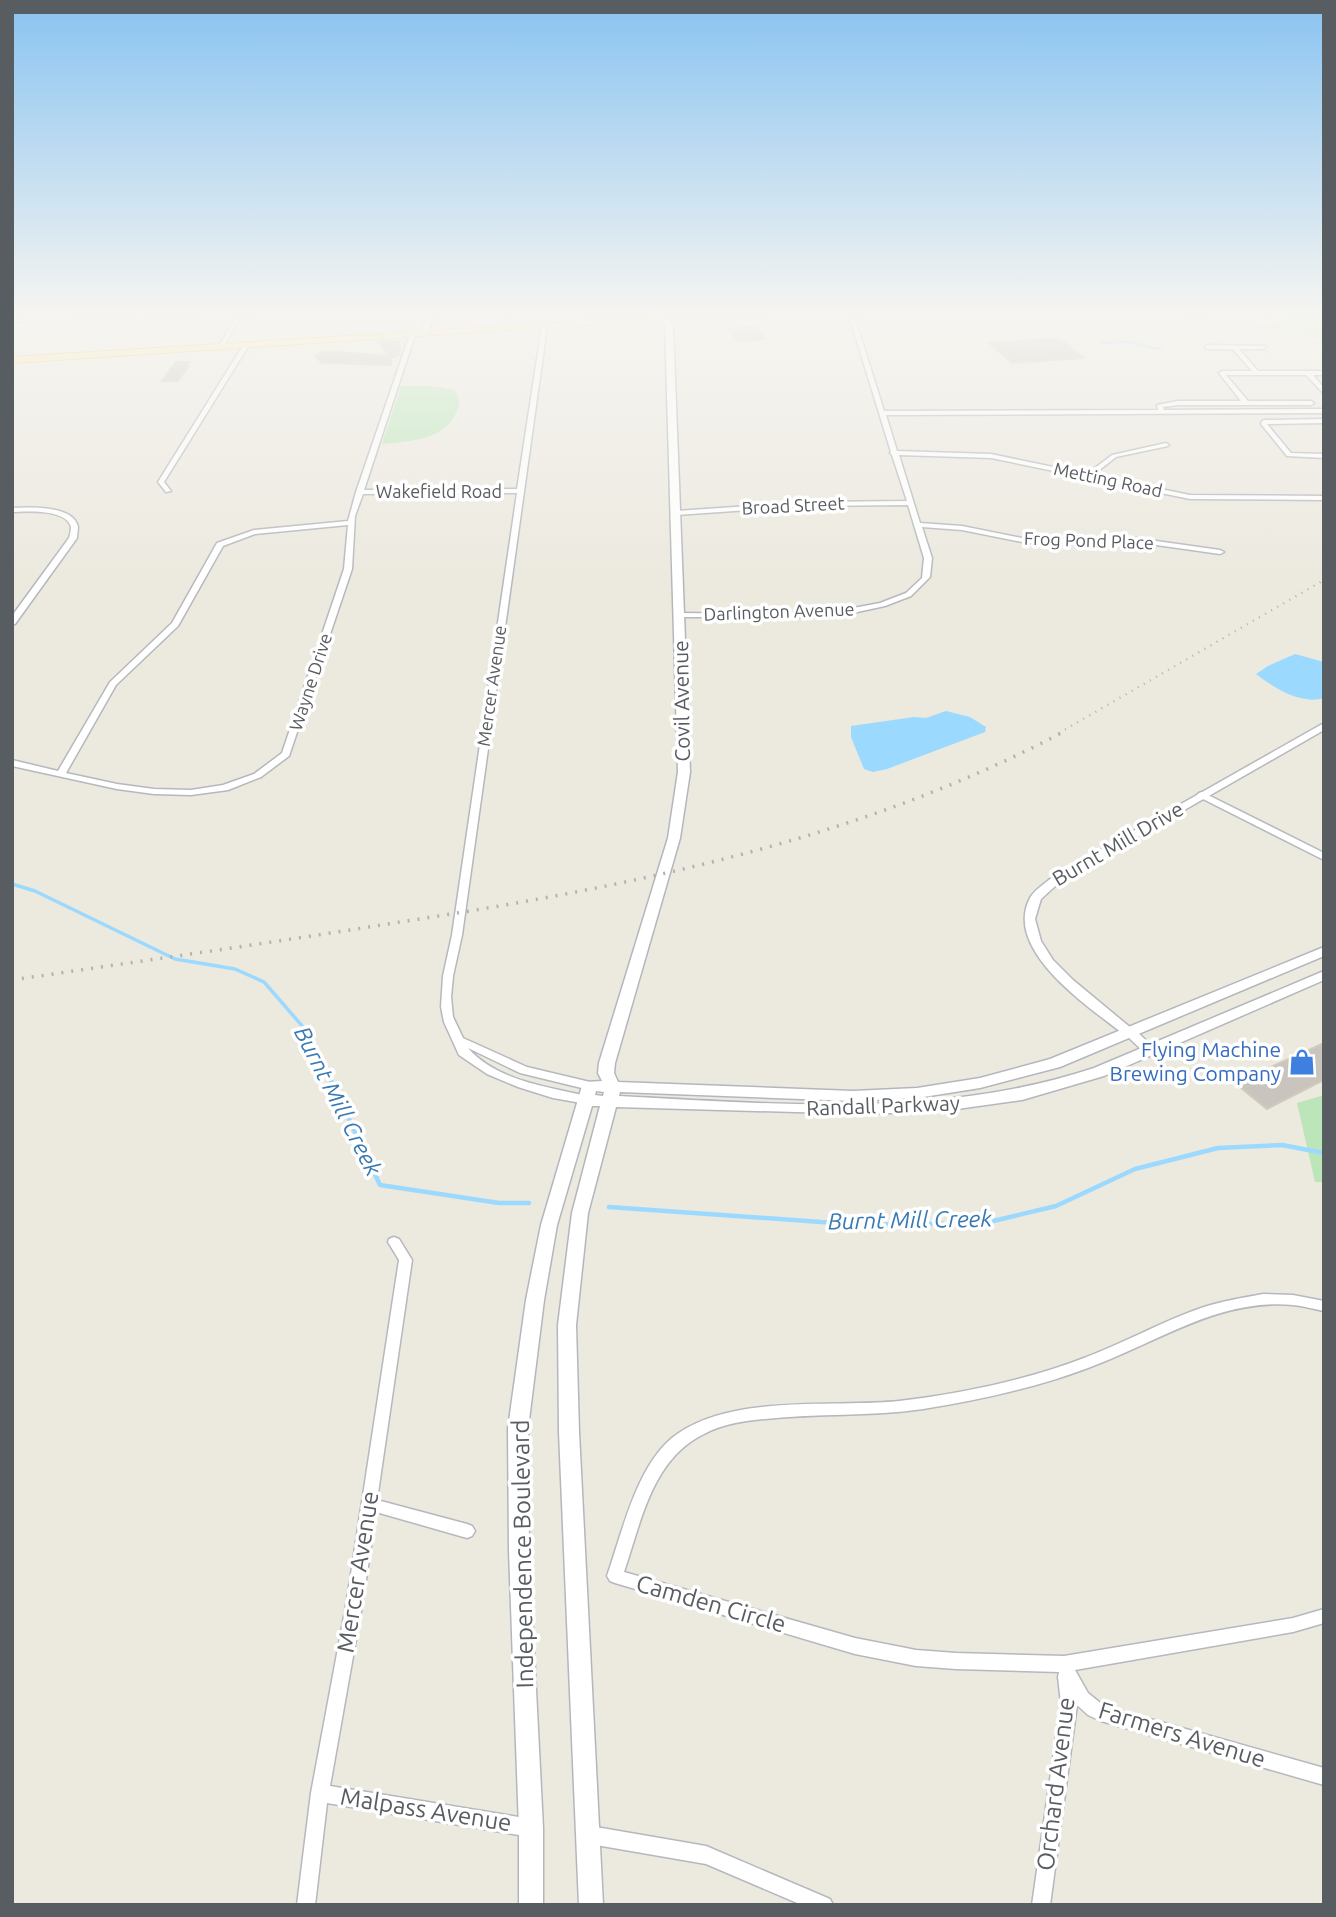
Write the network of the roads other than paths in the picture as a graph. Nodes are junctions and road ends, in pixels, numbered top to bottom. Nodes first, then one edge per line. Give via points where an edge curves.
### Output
1 (211, 401) edge
2 (390, 401) edge
3 (533, 401) edge
4 (672, 401) edge
5 (878, 401) edge
6 (1246, 402) joint
7 (1274, 403) junction
8 (1311, 403) dead end
9 (1162, 411) junction
10 (1280, 411) junction
11 (1324, 411) edge
12 (881, 412) junction
13 (1288, 421) junction
14 (1324, 421) edge
15 (1166, 445) dead end
16 (893, 453) junction
17 (1324, 456) edge
18 (1088, 476) junction
19 (168, 491) dead end
20 (519, 491) junction
21 (359, 492) junction
22 (1324, 498) edge
23 (910, 503) junction
24 (12, 510) edge
25 (676, 513) junction
26 (351, 523) junction
27 (917, 525) junction
28 (1220, 552) dead end
29 (680, 615) junction
30 (12, 622) edge
31 (1324, 726) edge
32 (12, 763) edge
33 (61, 773) junction
34 (1202, 795) junction
35 (1324, 857) edge
36 (1324, 951) edge
37 (1324, 975) edge
38 (1131, 1033) junction
39 (1149, 1050) junction
40 (609, 1088) junction
41 (588, 1093) junction
42 (394, 1242) dead end
43 (1324, 1306) edge
44 (369, 1504) junction
45 (467, 1531) dead end
46 (1324, 1616) edge
47 (1064, 1664) junction
48 (1324, 1777) edge
49 (320, 1793) junction
50 (531, 1828) junction
51 (590, 1835) junction
52 (306, 1905) edge
53 (531, 1905) edge
54 (591, 1905) edge
55 (824, 1905) edge
56 (1041, 1905) edge

1 - 19 street via 161,482
2 - 21 street, Wayne Drive
3 - 20 street, Mercer Avenue
4 - 25 main road, Covil Avenue
5 - 12 street, Darlington Avenue
6 - 7 street
6 - 9 street via 1167,403 1159,406
7 - 8 street
7 - 10 street
9 - 10 street
9 - 12 street
10 - 11 street
10 - 13 street
12 - 16 street, Darlington Avenue
13 - 14 street
13 - 17 street via 1264,424 1289,455
15 - 18 street via 1114,456
16 - 18 street, Metting Road via 978,454
16 - 23 street, Darlington Avenue
18 - 22 street, Metting Road via 1198,498
20 - 21 street, Wakefield Road
20 - 41 street, Mercer Avenue via 446,997 448,1019 463,1052 498,1076 543,1092
21 - 26 street, Wayne Drive
23 - 25 street, Broad Street
23 - 27 street, Darlington Avenue
24 - 30 street via 59,514 72,520 75,531
25 - 29 main road, Covil Avenue
26 - 33 street via 254,532 220,545 175,624 113,684
26 - 33 street, Wayne Drive via 348,569 306,700 289,750 272,767 240,783 193,793 149,792
27 - 28 street, Frog Pond Place via 961,527 1027,541 1135,540
27 - 29 street, Darlington Avenue via 928,572 925,581 891,603 827,613
29 - 40 main road, Covil Avenue via 685,740 679,817
31 - 34 street, Burnt Mill Drive
32 - 33 street, Wayne Drive
34 - 35 street
34 - 38 street, Burnt Mill Drive via 1052,882 1031,905 1030,926 1046,960 1065,981
36 - 38 main road, Randall Parkway
37 - 39 main road, Randall Parkway
38 - 39 street
38 - 40 main road, Randall Parkway via 1031,1072 917,1093 853,1096
39 - 40 main road, Randall Parkway via 1038,1092 934,1107 876,1110
40 - 41 main road, Randall Parkway
40 - 51 main road via 580,1213 567,1325
41 - 50 main road, Independence Boulevard via 549,1225 518,1427
42 - 44 street, Mercer Avenue via 406,1260
43 - 47 street, Camden Circle via 1261,1300 1195,1313 1089,1362 973,1394 895,1407 747,1415 716,1424 678,1442 666,1454 647,1490 615,1576 879,1652 956,1661
44 - 45 street
44 - 49 street, Mercer Avenue
46 - 47 street, Camden Circle
47 - 48 street, Farmers Avenue via 1089,1708
47 - 56 street, Orchard Avenue via 1069,1703
49 - 50 street, Malpass Avenue
49 - 52 street, Mercer Avenue
50 - 53 main road, Independence Boulevard
51 - 54 main road
51 - 55 street via 706,1855

